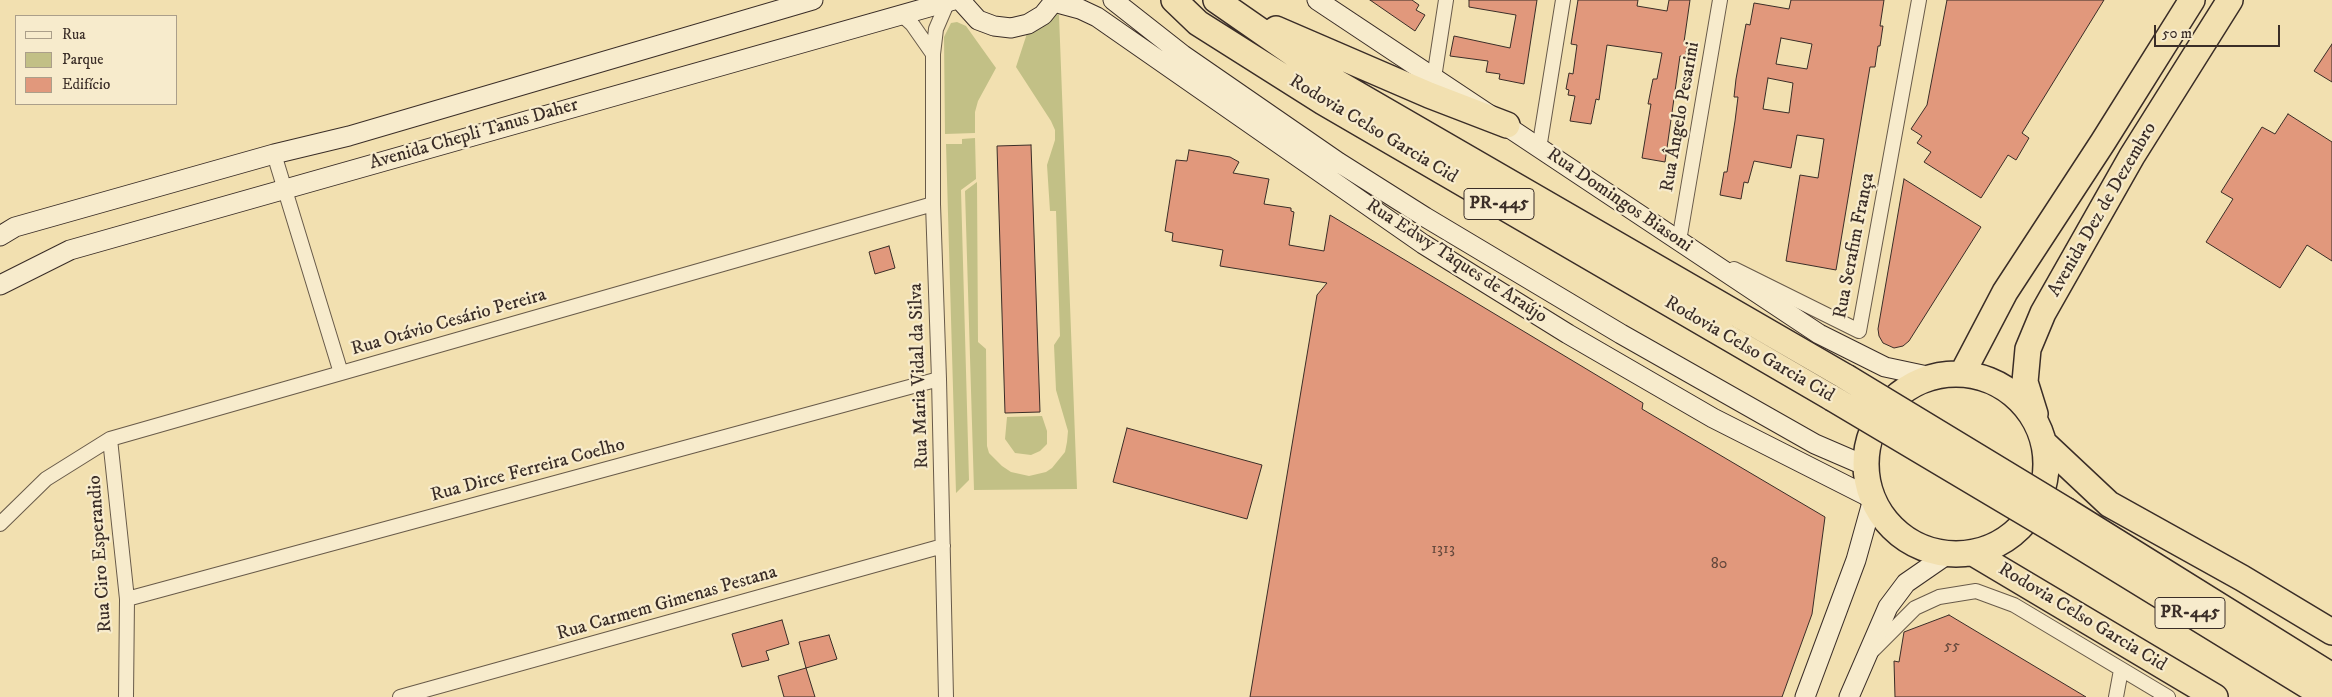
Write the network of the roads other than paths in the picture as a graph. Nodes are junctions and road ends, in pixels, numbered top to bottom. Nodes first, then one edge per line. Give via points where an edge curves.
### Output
1 (814, 0) edge
2 (954, 0) edge
3 (1113, 0) edge
4 (1174, 0) edge
5 (1318, 0) edge
6 (1446, 0) edge
7 (1563, 0) edge
8 (1720, 0) edge
9 (1919, 0) edge
10 (2192, 0) edge
11 (2230, 0) edge
12 (1054, 1) edge
13 (1220, 3) edge
14 (901, 14) junction
15 (933, 54) junction
16 (1434, 78) junction
17 (1507, 125) junction
18 (1539, 149) junction
19 (274, 154) junction
20 (285, 189) junction
21 (933, 204) junction
22 (0, 236) edge
23 (1679, 241) junction
24 (0, 285) edge
25 (341, 373) junction
26 (1962, 374) junction
27 (1932, 378) junction
28 (940, 379) junction
29 (2043, 438) junction
30 (110, 439) junction
31 (1866, 466) junction
32 (1873, 499) junction
33 (2060, 520) junction
34 (0, 524) edge
35 (943, 546) junction
36 (1961, 553) junction
37 (127, 599) junction
38 (2332, 632) edge
39 (1863, 659) junction
40 (2121, 670) junction
41 (2332, 676) edge
42 (126, 697) edge
43 (400, 697) edge
44 (946, 697) edge
45 (1805, 697) edge
46 (1849, 697) edge
47 (2116, 697) edge
48 (2168, 697) edge
49 (2215, 697) edge
50 (2326, 697) edge

1 - 19 main road, Avenida Chepli Tanus Daher via 349,136
2 - 12 main road via 978,20 1011,28 1028,24 1043,15
2 - 14 main road, Avenida Chepli Tanus Daher
2 - 15 street, Rua Maria Vidal da Silva via 936,29
3 - 31 main road, Rua Edwy Taques de Araújo via 1182,55 1425,217 1621,334 1807,439
4 - 33 highway, Rodovia Celso Garcia Cid / PR-445, bridge via 1198,23 1323,102 1832,398
5 - 16 main road, Rua Domingos Biasoni
6 - 16 street
7 - 18 street
8 - 23 street, Rua Ângelo Pesarini
9 - 23 street, Rua Serafim França via 1859,331
10 - 26 highway, Avenida Dez de Dezembro via 2005,292
11 - 29 highway, Avenida Dez de Dezembro via 2132,156 2044,313 2028,349 2025,382
12 - 32 main road, Rua Edwy Taques de Araújo via 1097,18 1423,244 1568,334 1713,418
13 - 17 highway via 1429,95
13 - 33 highway, Rodovia Celso Garcia Cid / PR-445, bridge via 1324,75 1846,377
14 - 15 street
14 - 20 main road, Avenida Chepli Tanus Daher
15 - 21 street, Rua Maria Vidal da Silva
16 - 17 main road, Rua Domingos Biasoni
17 - 18 main road, Rua Domingos Biasoni
18 - 23 main road, Rua Domingos Biasoni
19 - 20 street
19 - 22 main road, Avenida Chepli Tanus Daher via 15,227
20 - 24 main road, Avenida Chepli Tanus Daher via 70,250
20 - 25 street
21 - 25 street, Rua Otávio Cesário Pereira
21 - 28 street, Rua Maria Vidal da Silva
23 - 27 main road, Rua Domingos Biasoni via 1819,334 1885,368
25 - 30 street, Rua Otávio Cesário Pereira
26 - 27 highway, Rodovia Celso Garcia Cid
26 - 29 highway via 1988,380 2010,392 2029,410
27 - 31 highway, Rodovia Celso Garcia Cid via 1912,386 1894,399 1880,416 1870,436
28 - 35 street, Rua Maria Vidal da Silva
28 - 37 street, Rua Dirce Ferreira Coelho
29 - 36 highway via 2046,474 2038,503 2020,528 1996,545
29 - 38 highway via 2109,504
30 - 34 street, Rua Otávio Cesário Pereira via 46,479
30 - 37 street, Rua Ciro Esperandio
31 - 32 highway, Rodovia Celso Garcia Cid
32 - 36 highway, Rodovia Celso Garcia Cid via 1886,520 1903,537 1925,548
32 - 45 main road via 1856,560
33 - 41 highway, Rodovia Celso Garcia Cid / PR-445
33 - 50 highway, Rodovia Celso Garcia Cid / PR-445
35 - 43 street, Rua Carmem Gimenas Pestana
35 - 44 street, Rua Maria Vidal da Silva
36 - 39 main road via 1906,583 1888,607
36 - 49 highway, Rodovia Celso Garcia Cid
37 - 42 street, Rua Ciro Esperandio
39 - 40 street via 1915,608 1939,597 1976,591 2014,606
39 - 46 main road
40 - 47 street
40 - 48 street

